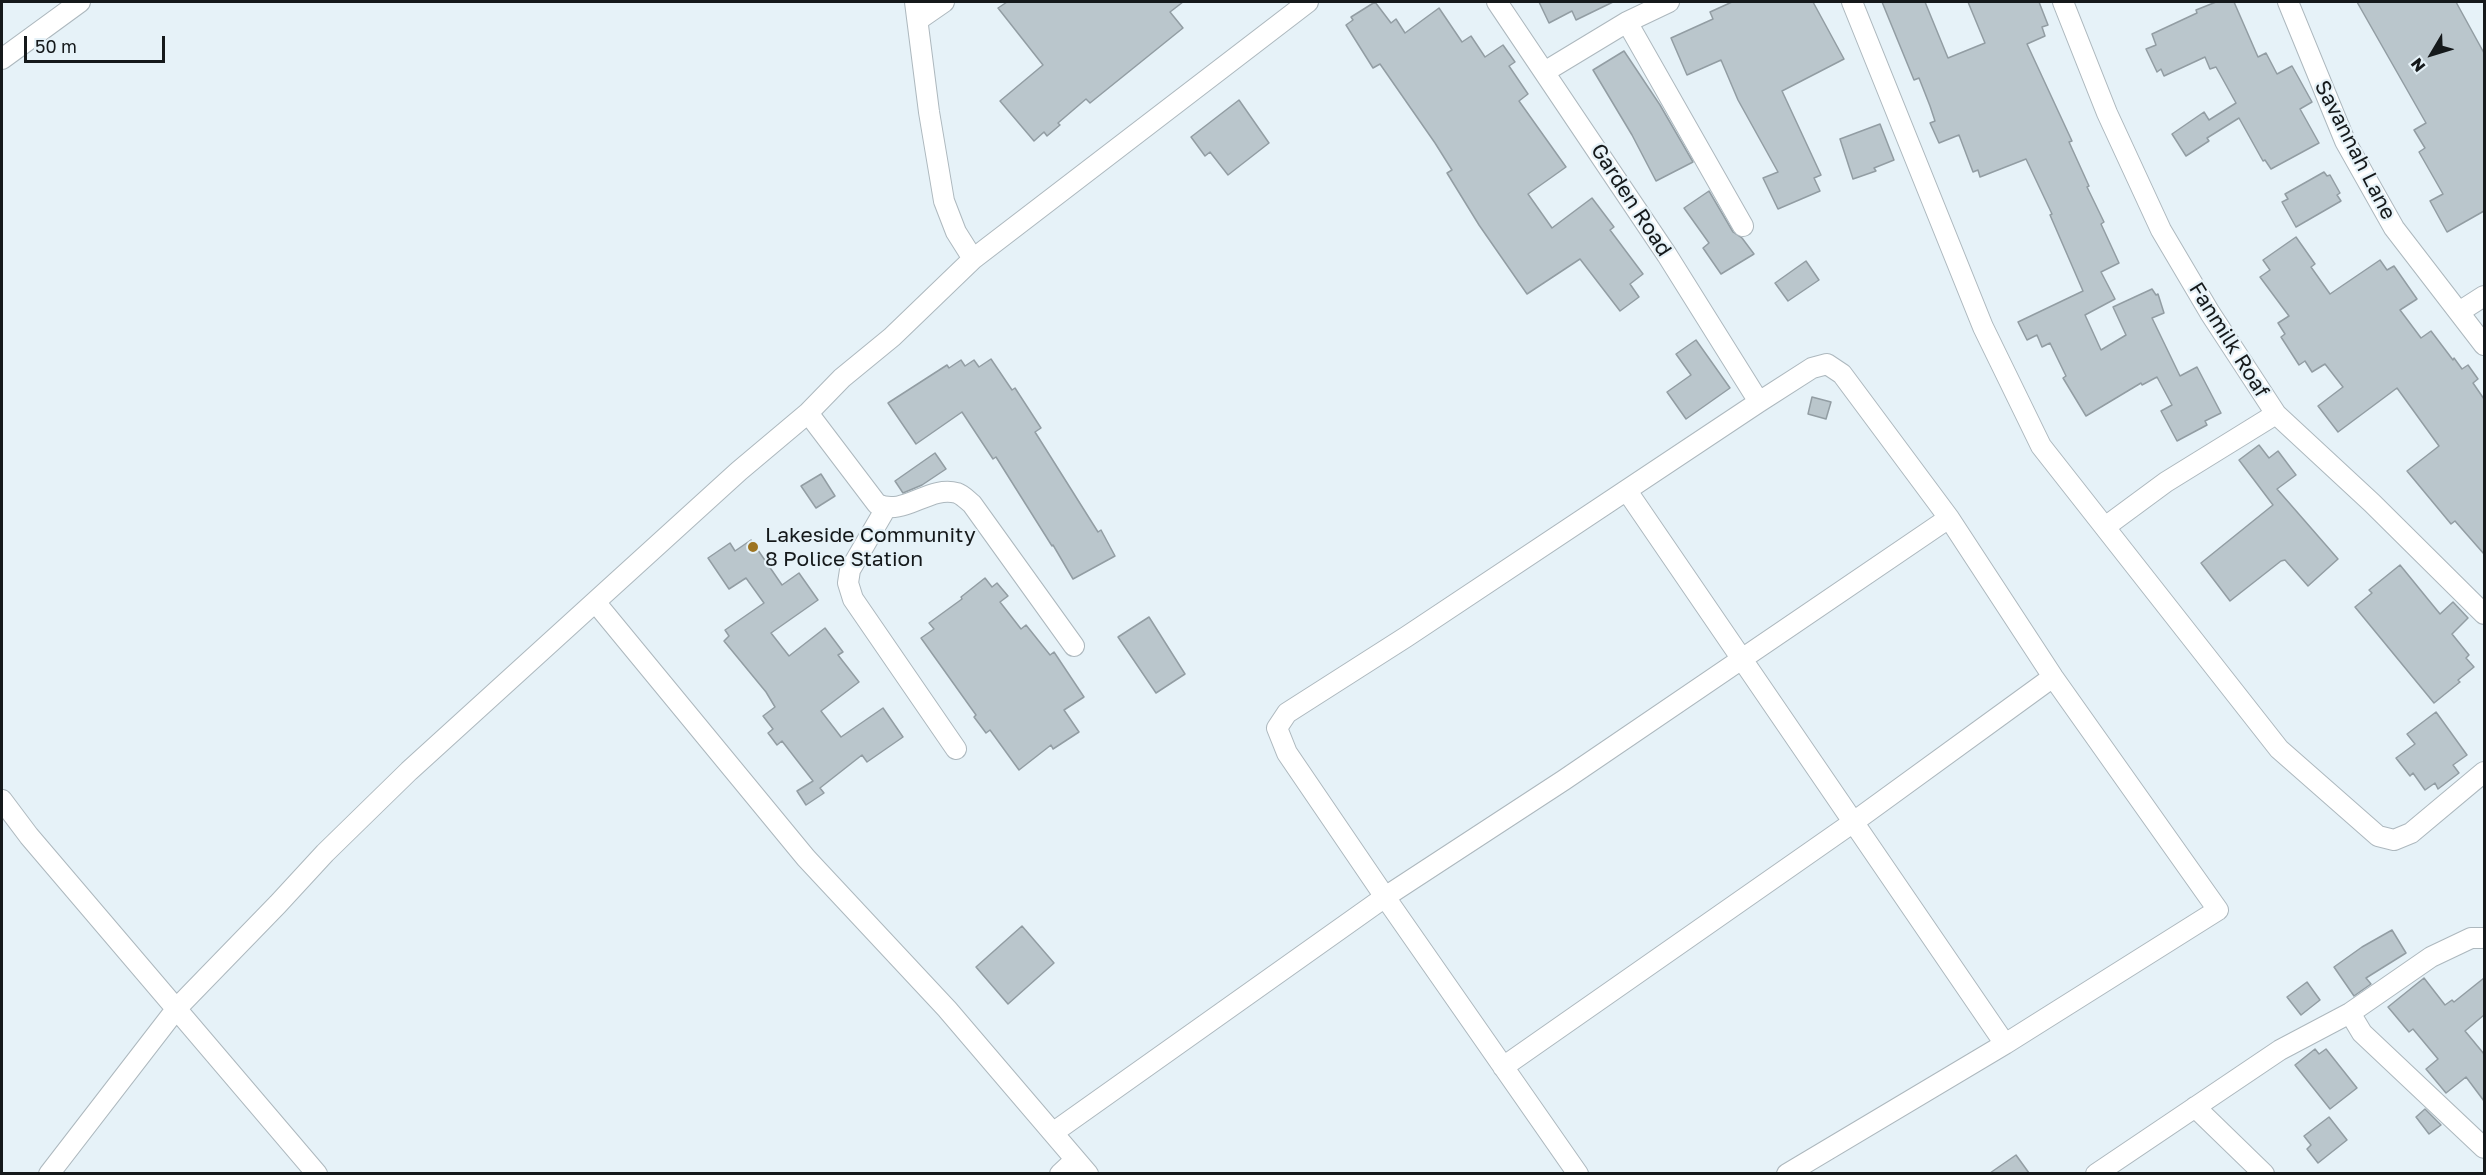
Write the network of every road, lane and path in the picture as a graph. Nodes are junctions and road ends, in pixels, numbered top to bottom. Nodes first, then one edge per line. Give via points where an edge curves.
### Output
1 (80, 2) edge
2 (944, 2) edge
3 (1308, 2) edge
4 (1497, 2) edge
5 (1669, 2) edge
6 (1852, 2) edge
7 (2063, 2) edge
8 (2288, 2) edge
9 (916, 11) edge
10 (1628, 22) junction
11 (2, 58) edge
12 (1546, 71) junction
13 (1743, 226) dead end
14 (973, 259) junction
15 (2484, 296) edge
16 (2459, 312) junction
17 (2484, 345) edge
18 (1758, 402) junction
19 (808, 413) junction
20 (2276, 414) junction
21 (1627, 491) junction
22 (886, 508) junction
23 (1949, 518) junction
24 (2105, 527) junction
25 (596, 603) junction
26 (2484, 614) edge
27 (1074, 646) dead end
28 (1742, 659) junction
29 (2053, 677) junction
30 (956, 749) dead end
31 (2484, 772) edge
32 (2, 800) edge
33 (1855, 821) junction
34 (1384, 897) junction
35 (2484, 938) edge
36 (177, 1008) junction
37 (2350, 1013) junction
38 (2005, 1044) junction
39 (1503, 1067) junction
40 (2195, 1107) junction
41 (1054, 1132) junction
42 (2484, 1148) edge
43 (1082, 1167) edge
44 (49, 1173) edge
45 (317, 1173) edge
46 (1060, 1173) edge
47 (1578, 1173) edge
48 (1787, 1173) edge
49 (2096, 1173) edge
50 (2264, 1173) edge

1 - 11 street
2 - 9 street
3 - 14 street
4 - 12 street, Garden Road
5 - 10 street
6 - 24 street via 1983,327 2041,446
7 - 20 street, Fanmilk Roaf via 2107,113 2161,230
8 - 16 street, Savannah Lane via 2345,141 2394,228
9 - 14 street via 944,201 956,232
10 - 12 street
10 - 13 street
12 - 18 street, Garden Road
14 - 19 street
15 - 16 street
16 - 17 street, Savannah Lane
18 - 21 street
18 - 23 street via 1812,368 1827,364 1842,374
19 - 22 street via 870,496
19 - 25 street
20 - 24 street via 2166,482
20 - 26 street, Fanmilk Roaf
21 - 28 street
21 - 34 street via 1287,713 1278,728 1287,753
22 - 27 street via 942,493 963,497 972,504
22 - 30 street via 850,570 848,583 853,599
23 - 28 street
23 - 29 street
24 - 31 street via 2278,749 2379,836 2394,840 2411,833
25 - 36 street via 401,779
25 - 41 street via 806,858 948,1009
28 - 33 street
28 - 34 street
29 - 33 street
29 - 38 street via 2218,910
32 - 36 street
33 - 38 street
33 - 39 street
34 - 39 street
34 - 41 street
35 - 37 street via 2471,938 2431,957
36 - 44 street
36 - 45 street
37 - 40 street via 2280,1050
37 - 42 street via 2362,1033
38 - 48 street
39 - 47 street
40 - 49 street
40 - 50 street
41 - 43 street
43 - 46 street

